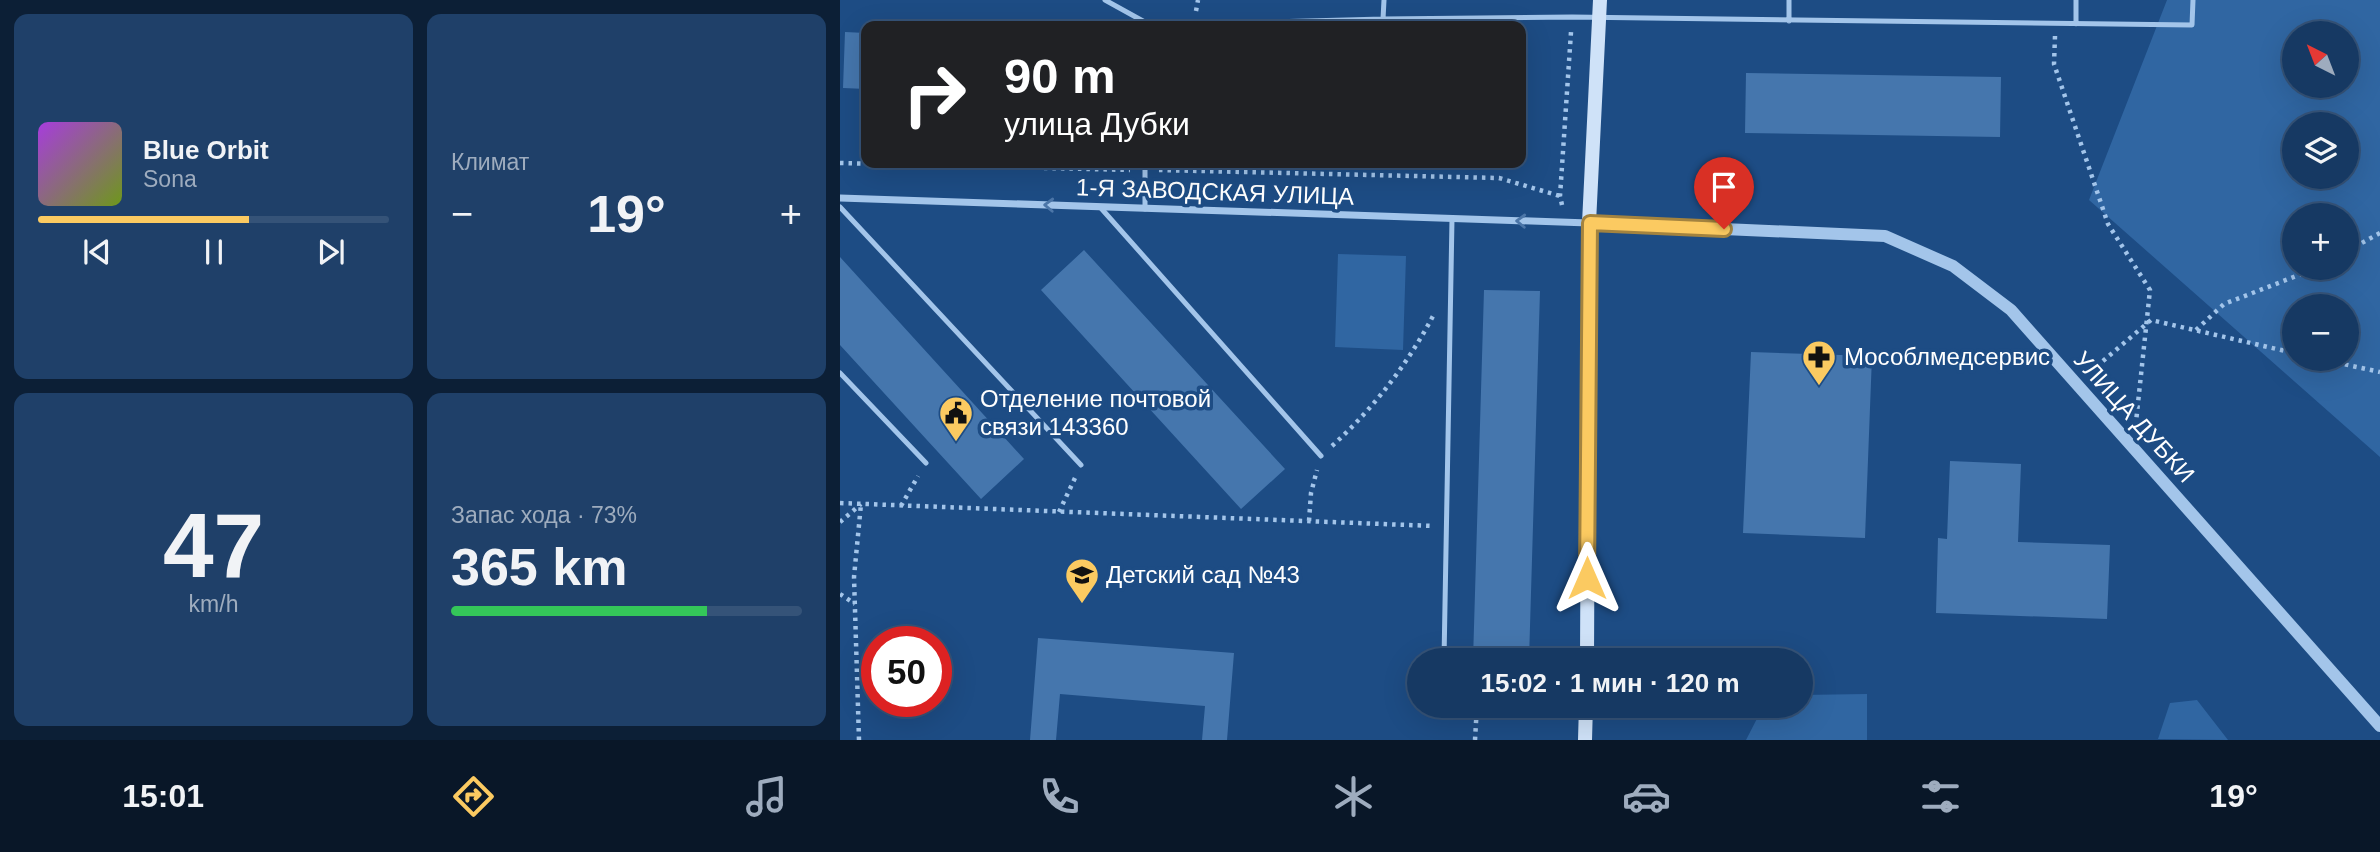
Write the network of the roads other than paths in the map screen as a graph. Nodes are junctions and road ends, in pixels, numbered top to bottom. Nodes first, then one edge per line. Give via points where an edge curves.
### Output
1 (1105, 0) edge
2 (1384, 0) edge
3 (1600, 0) edge
4 (1789, 0) edge
5 (2077, 0) edge
6 (2193, 0) edge
7 (1383, 19) junction
8 (1599, 19) junction
9 (1143, 21) edge
10 (1317, 21) edge
11 (1788, 21) junction
12 (2076, 24) junction
13 (1145, 168) edge
14 (840, 198) edge
15 (840, 207) edge
16 (1100, 207) junction
17 (1145, 209) junction
18 (1452, 219) junction
19 (1590, 223) junction
20 (840, 373) edge
21 (1321, 456) road end
22 (926, 463) road end
23 (1081, 466) road end
24 (1444, 648) edge
25 (1587, 648) edge
26 (1586, 718) edge
27 (2380, 726) edge
28 (1585, 740) edge

1 - 9 lane
2 - 7 lane
3 - 8 main road
4 - 11 lane
5 - 12 lane
6 - 12 lane via 2192,25
7 - 8 lane
7 - 10 lane
8 - 11 lane
8 - 19 main road
11 - 12 lane
13 - 17 lane
16 -> 14 street, 1-Я ЗАВОДСКАЯ УЛИЦА
15 - 23 lane
16 - 17 street, 1-Я ЗАВОДСКАЯ УЛИЦА
16 - 21 lane
17 - 18 street, 1-Я ЗАВОДСКАЯ УЛИЦА
19 -> 18 street, 1-Я ЗАВОДСКАЯ УЛИЦА
18 - 24 lane
19 - 25 main road
19 - 27 street, УЛИЦА ДУБКИ via 1885,236 1953,266 2011,310
20 - 22 lane
26 - 28 main road

